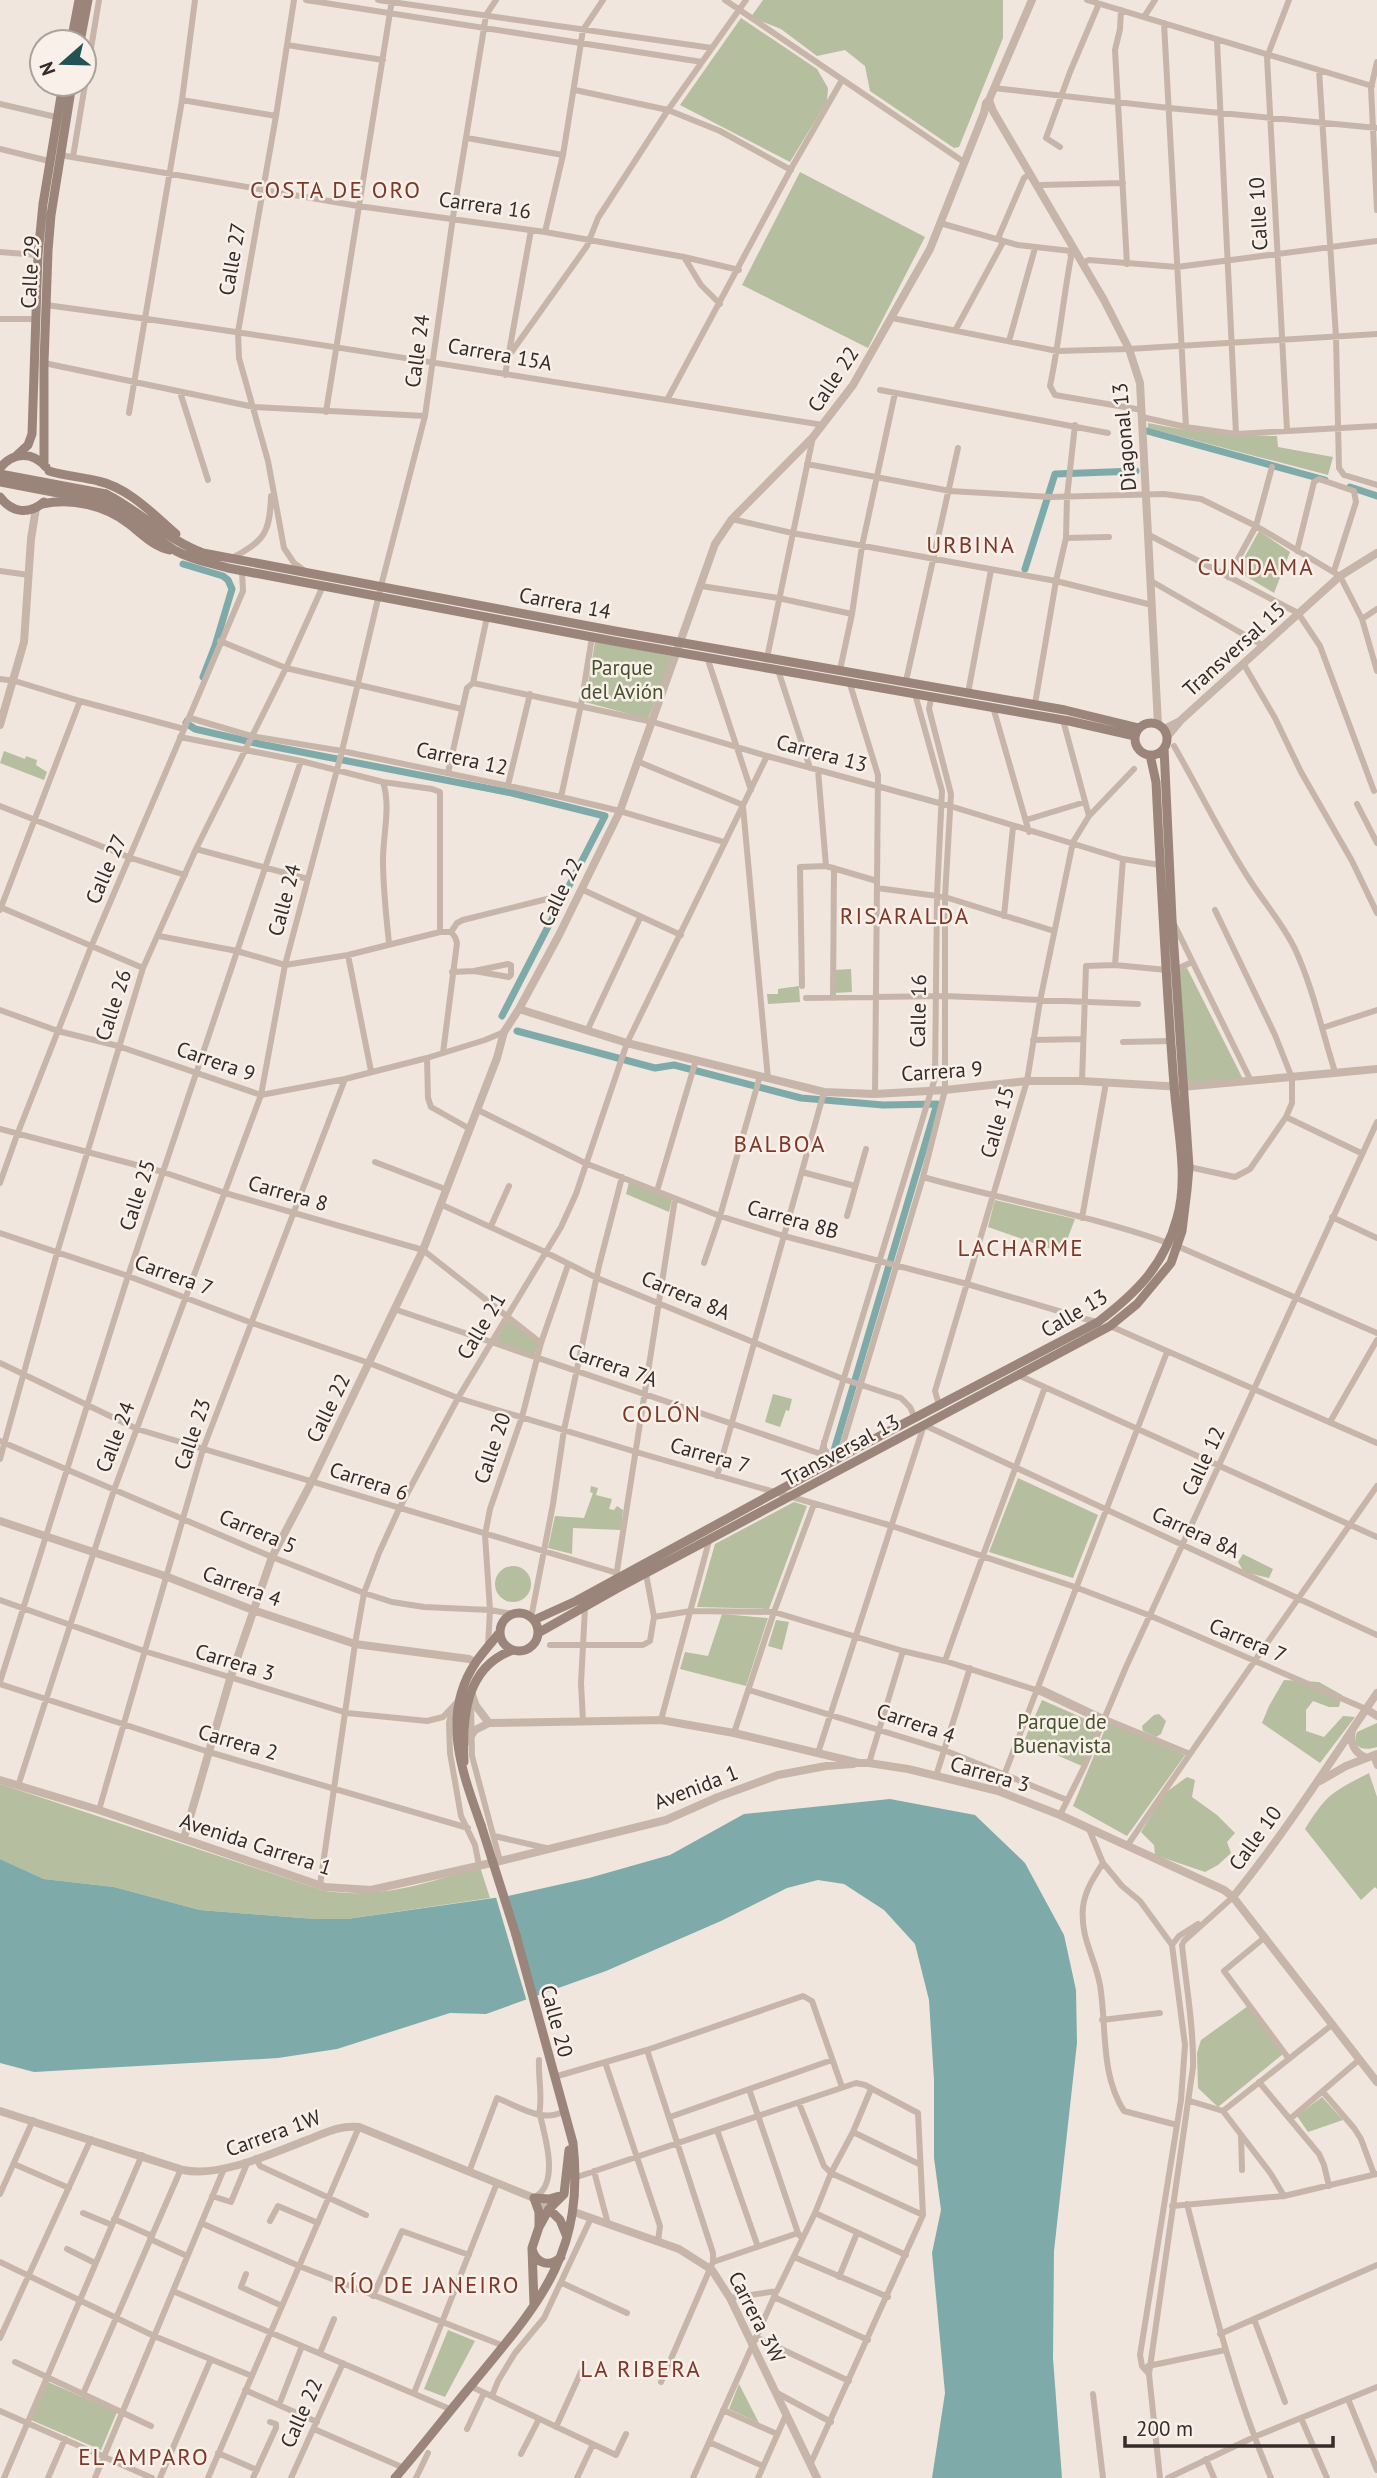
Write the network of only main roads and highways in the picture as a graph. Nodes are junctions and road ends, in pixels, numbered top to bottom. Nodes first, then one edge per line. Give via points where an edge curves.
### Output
1 (79, 0) edge
2 (88, 0) edge
3 (74, 28) edge
4 (83, 28) edge
5 (60, 98) edge
6 (70, 98) edge
7 (13, 457) junction
8 (0, 458) edge
9 (0, 468) edge
10 (47, 468) junction
11 (0, 474) edge
12 (0, 482) edge
13 (0, 497) edge
14 (105, 498) junction
15 (39, 506) junction
16 (193, 550) junction
17 (176, 551) junction
18 (380, 591) junction
19 (680, 647) junction
20 (1137, 732) junction
21 (1169, 747) junction
22 (1150, 755) junction
23 (1171, 970) junction
24 (1178, 1086) junction
25 (1173, 1245) junction
26 (1152, 1287) joint
27 (533, 1619) junction
28 (500, 1632) junction
29 (538, 1633) junction
30 (513, 1650) junction
31 (466, 1781) junction
32 (564, 2110) junction
33 (564, 2194) junction
34 (549, 2210) junction
35 (539, 2227) junction
36 (567, 2241) junction
37 (532, 2248) junction
38 (562, 2256) junction
39 (534, 2305) junction
40 (396, 2478) edge

1 - 3 main road
2 - 4 main road
5 - 7 main road, Calle 29 via 38,255 32,434 28,445
6 - 10 main road, Calle 29 via 51,215 44,363
7 - 8 main road
7 - 9 main road, Calle 29
7 - 10 main road via 31,456
10 - 15 main road, Calle 29 via 50,493
10 - 16 main road via 125,493
11 - 14 main road, Carrera 14, bridge
12 - 14 main road, Carrera 14, bridge
13 - 15 main road via 14,509
14 - 16 main road, Carrera 14 via 122,502
14 - 17 main road, Carrera 14
15 - 17 main road via 61,501 106,510 159,547
16 - 18 main road, Carrera 14
17 - 18 main road, Carrera 14 via 242,571
18 - 19 main road, Carrera 14
18 - 19 main road, Carrera 14 via 592,637
19 - 20 main road, Carrera 14 via 707,657
19 - 20 main road, Carrera 14 via 1035,704
20 - 21 main road via 1148,723 1163,730
20 - 22 main road via 1139,749
21 - 22 main road
21 - 23 main road, Calle 13
22 - 23 main road, Calle 13
23 - 24 main road, Calle 13
23 - 24 main road, Calle 13 via 1171,1041
24 - 25 main road, Calle 13 via 1181,1198
24 - 25 main road, Calle 13 via 1189,1167 1182,1231
25 - 26 main road, Calle 13 via 1171,1263
25 - 27 main road, Calle 13 via 1141,1286 1098,1322 576,1601
26 - 29 main road, Transversal 13 via 1110,1326
27 - 28 main road via 513,1614 503,1621
27 - 29 main road
28 - 30 main road
28 - 31 main road via 475,1662 459,1700 457,1748
29 - 30 main road via 530,1648
30 - 31 main road via 490,1662 471,1692 463,1746
31 - 32 main road, Calle 20, bridge via 516,1935
32 - 33 main road, Calle 20 via 569,2154
32 - 36 main road, Calle 20 via 577,2177
33 - 34 main road
33 - 35 main road via 534,2198
34 - 35 main road
34 - 36 main road via 564,2227
35 - 37 main road
36 - 38 main road, Calle 20
37 - 38 main road via 542,2262 555,2262
37 - 39 main road
38 - 39 main road, Calle 20
39 - 40 main road, Calle 20

